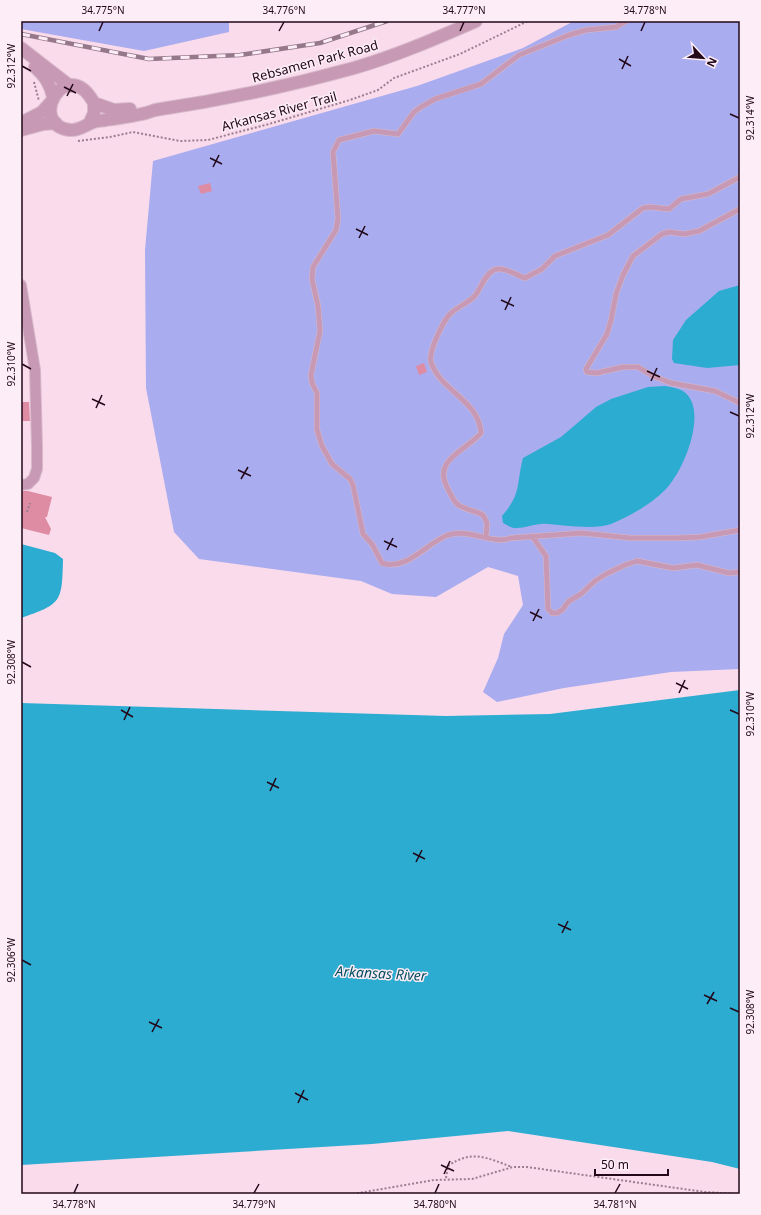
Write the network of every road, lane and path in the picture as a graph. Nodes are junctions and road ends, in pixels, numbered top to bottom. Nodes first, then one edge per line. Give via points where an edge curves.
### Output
1 (476, 21) edge
2 (528, 21) edge
3 (626, 21) edge
4 (21, 48) edge
5 (21, 53) edge
6 (34, 80) dead end
7 (70, 86) junction
8 (48, 102) junction
9 (94, 103) junction
10 (155, 110) junction
11 (90, 122) junction
12 (21, 123) edge
13 (56, 123) junction
14 (21, 130) edge
15 (76, 141) dead end
16 (740, 177) edge
17 (740, 209) edge
18 (21, 285) edge
19 (740, 403) edge
20 (21, 485) edge
21 (30, 502) dead end
22 (28, 512) dead end
23 (740, 530) edge
24 (486, 536) junction
25 (532, 536) junction
26 (740, 572) edge
27 (513, 1167) junction
28 (446, 1179) junction
29 (353, 1194) edge
30 (740, 1194) edge

1 - 10 street, Rebsamen Park Road via 418,46 356,68 231,97
2 - 15 path, Arkansas River Trail via 460,54 394,78 378,90 270,124 208,140 180,141 133,132
3 - 24 lane via 616,27 568,35 519,55 481,84 434,100 417,109 398,134 374,131 343,138 335,145 338,219 333,235 313,267 312,279 320,331 311,375 317,393 317,430 322,446 332,464 350,479 355,491 363,534 372,544 382,563 388,565 403,562 448,536 461,533
4 - 7 street
5 - 8 street via 45,76 51,87
6 - 8 path
7 - 8 street via 61,88
7 - 9 street via 85,90
8 - 12 street via 42,112
8 - 13 street
9 - 10 street, Rebsamen Park Road via 114,110
9 - 11 street
10 - 11 street, Rebsamen Park Road
11 - 13 street, Rebsamen Park Road via 71,130
13 - 14 street
16 - 24 lane via 708,194 682,199 669,209 642,208 608,235 555,256 542,270 525,278 503,269 495,269 474,296 446,319 432,350 431,363 442,379 474,411 481,433 448,462 443,469 443,480 457,504 483,515
17 - 19 lane via 700,231 662,234 632,256 622,275 607,334 586,369 587,372 597,373 623,367 638,367 671,383 715,392
18 - 20 street via 35,370 37,447 37,468 34,478 28,484
21 - 22 path
23 - 25 lane via 677,538 630,538 582,533
24 - 25 lane via 495,540
25 - 26 lane via 546,556 548,609 552,613 562,610 569,601 601,577 637,561 673,568 697,565 729,573
27 - 28 path via 472,1179
27 - 28 path via 475,1155 459,1158 448,1166
27 - 30 path via 705,1192
28 - 29 path

